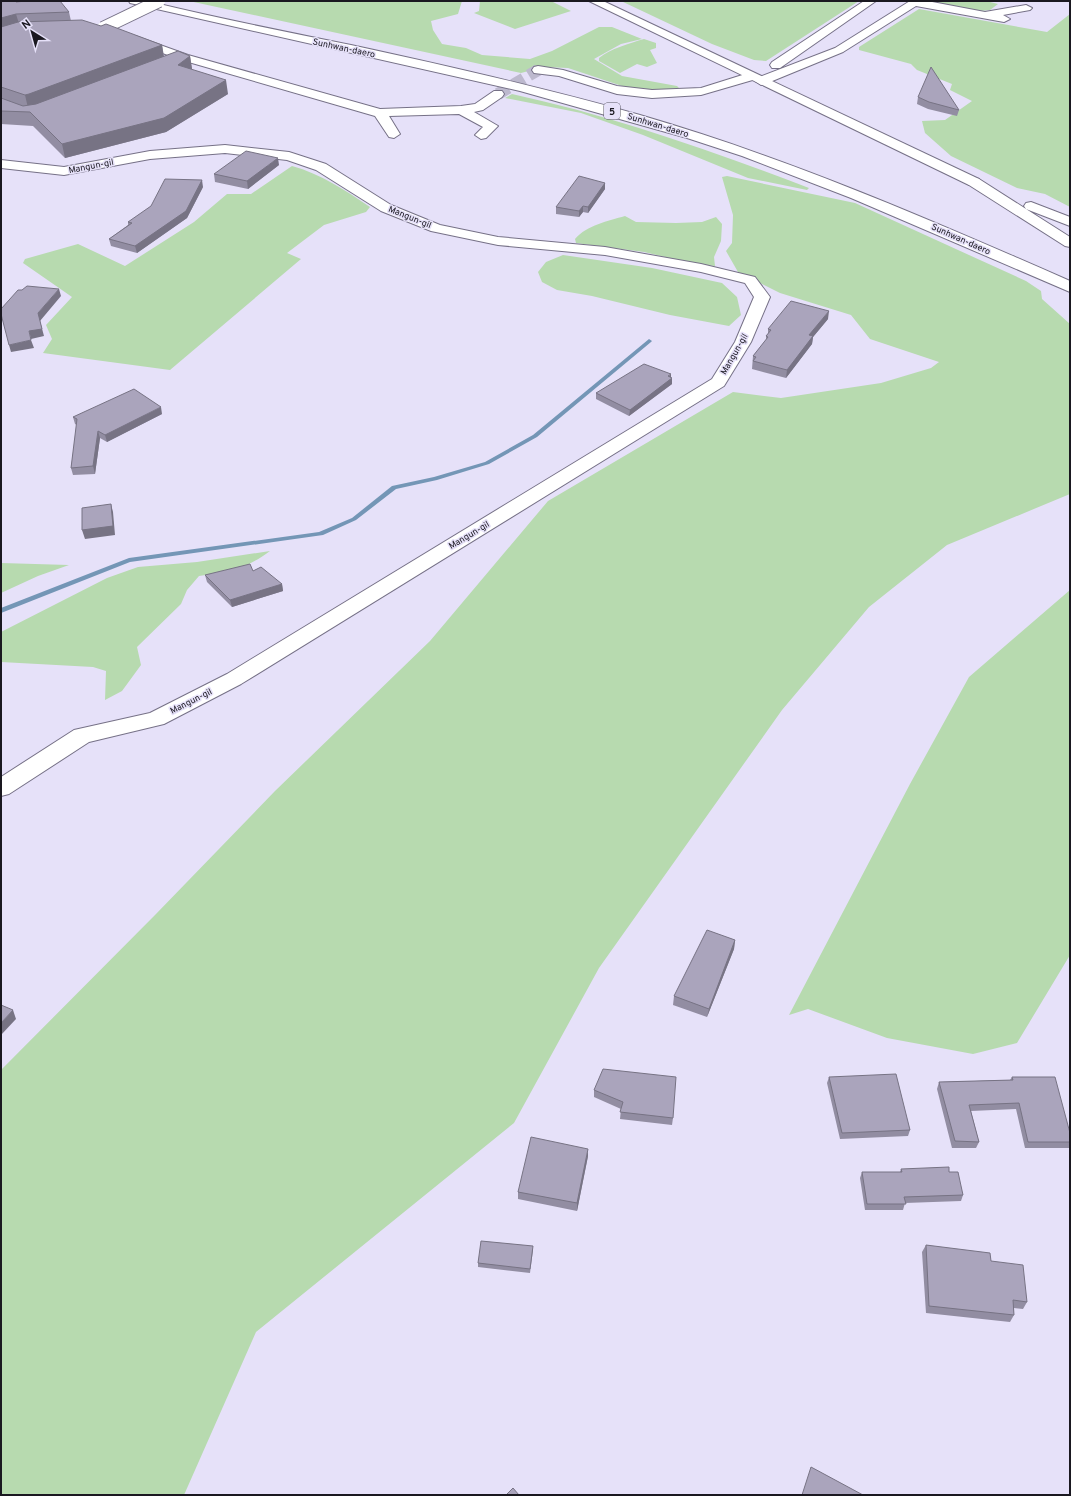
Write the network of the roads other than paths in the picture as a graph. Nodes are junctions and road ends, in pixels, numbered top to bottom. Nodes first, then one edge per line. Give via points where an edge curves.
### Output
1 (134, 1) edge
2 (159, 1) edge
3 (170, 1) edge
4 (594, 1) edge
5 (871, 1) edge
6 (1026, 8) dead end
7 (984, 15) junction
8 (1004, 19) dead end
9 (184, 57) junction
10 (155, 68) edge
11 (538, 70) tunnel mouth
12 (757, 78) junction
13 (498, 94) tunnel mouth
14 (461, 110) junction
15 (380, 113) junction
16 (394, 134) dead end
17 (482, 135) dead end
18 (1, 164) edge
19 (974, 182) junction
20 (1070, 222) edge
21 (1070, 243) edge
22 (1006, 245) dead end
23 (1070, 287) edge
24 (1, 788) edge

1 - 23 main road, Sunhwan-daero / 5 via 536,89 638,118 741,151 827,183 917,219
2 - 9 main road, bridge via 99,28
3 - 22 main road, Sunhwan-daero / 5 via 540,82 644,110 749,142 841,176
4 - 12 main road
5 - 12 main road
6 - 7 main road via 1009,13
7 - 8 main road
7 - 12 main road via 914,3 839,50
9 - 10 main road
9 - 15 main road
11 - 12 main road via 568,74 615,90 637,94 710,89
12 - 19 main road
13 - 14 main road via 479,107
14 - 15 main road
14 - 17 main road via 492,126
15 - 16 main road
18 - 24 main road, Mangun-gil via 64,172 150,155 225,149 289,156 321,167 386,208 436,228 498,241 605,251 701,268 750,280 762,297 743,342 718,382 234,678 156,719 82,736
19 - 20 main road
19 - 21 main road

